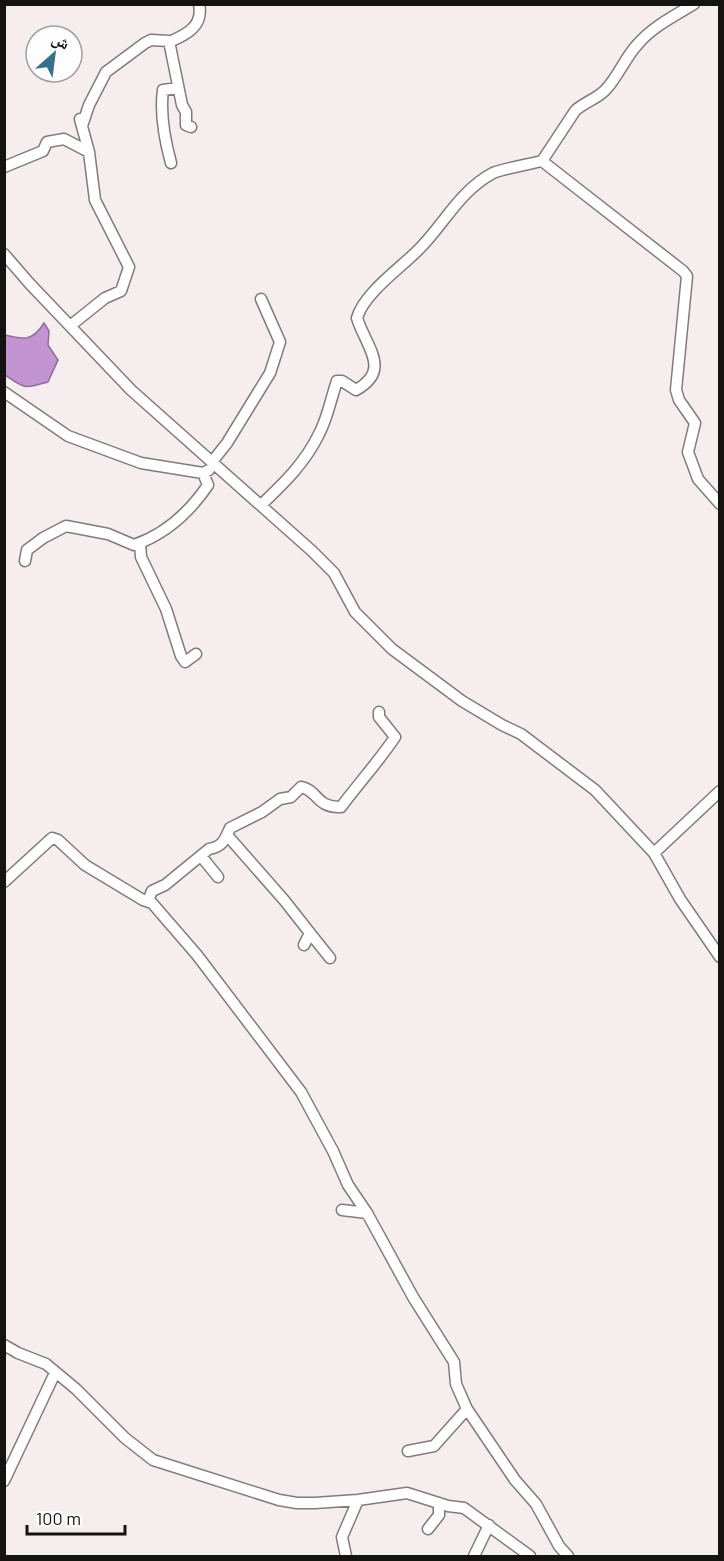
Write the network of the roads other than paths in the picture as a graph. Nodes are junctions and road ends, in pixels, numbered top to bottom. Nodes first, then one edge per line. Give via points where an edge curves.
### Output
1 (199, 4) edge
2 (694, 4) edge
3 (169, 42) junction
4 (178, 88) junction
5 (79, 113) dead end
6 (82, 126) junction
7 (191, 127) dead end
8 (89, 152) junction
9 (542, 161) junction
10 (171, 163) dead end
11 (4, 167) edge
12 (4, 254) edge
13 (261, 299) dead end
14 (70, 326) junction
15 (4, 392) edge
16 (214, 464) junction
17 (203, 474) junction
18 (720, 504) edge
19 (261, 505) junction
20 (140, 543) junction
21 (25, 561) dead end
22 (196, 654) dead end
23 (379, 712) dead end
24 (720, 791) edge
25 (227, 835) junction
26 (654, 853) junction
27 (201, 856) junction
28 (218, 877) dead end
29 (4, 882) edge
30 (148, 902) junction
31 (310, 933) junction
32 (304, 945) dead end
33 (720, 957) edge
34 (330, 958) dead end
35 (342, 1210) dead end
36 (368, 1213) junction
37 (4, 1345) edge
38 (55, 1373) junction
39 (467, 1409) junction
40 (408, 1451) dead end
41 (4, 1481) edge
42 (358, 1500) junction
43 (439, 1503) junction
44 (489, 1525) junction
45 (428, 1529) dead end
46 (346, 1557) edge
47 (474, 1557) edge
48 (530, 1557) edge
49 (568, 1557) edge

1 - 3 street via 197,24 187,34
2 - 9 street via 637,44 609,87 575,111
3 - 4 street
3 - 6 street via 151,40 106,72
4 - 7 street via 186,125
4 - 10 street via 163,90 162,99
5 - 6 street
6 - 8 street
8 - 11 street via 64,139 47,142 44,151
8 - 14 street via 95,201 129,267 121,291 105,298
9 - 18 street via 687,276 676,390 695,423 688,453 698,479
9 - 19 street via 500,170 473,188 365,302 357,318 376,363 373,375 356,390 337,381 309,454
12 - 14 street
13 - 16 street via 280,342 270,373
14 - 16 street via 131,390
15 - 17 street via 68,436 141,463
16 - 17 street
16 - 19 street
17 - 20 street via 207,485 193,508 154,538
19 - 26 street via 334,573 355,612 392,649 462,701 521,734 571,770
20 - 21 street via 134,545 108,534 66,526 27,550
20 - 22 street via 141,557 166,609 181,656 185,662
23 - 25 street via 395,736 341,807 321,803 305,787 300,787 291,797 230,828
24 - 26 street
25 - 27 street via 223,844
25 - 31 street
26 - 33 street
27 - 28 street
27 - 30 street via 152,891
29 - 30 street via 52,838 85,866
30 - 36 street via 157,907 198,955 301,1092 348,1185
31 - 32 street
31 - 34 street
35 - 36 street
36 - 39 street via 454,1362 456,1384
37 - 38 street via 46,1364
38 - 41 street
38 - 42 street via 153,1460 279,1500
39 - 40 street via 434,1446
39 - 49 street via 536,1504
42 - 43 street via 407,1493
42 - 46 street via 342,1537
43 - 44 street via 464,1508
43 - 45 street via 438,1515
44 - 47 street
44 - 48 street

